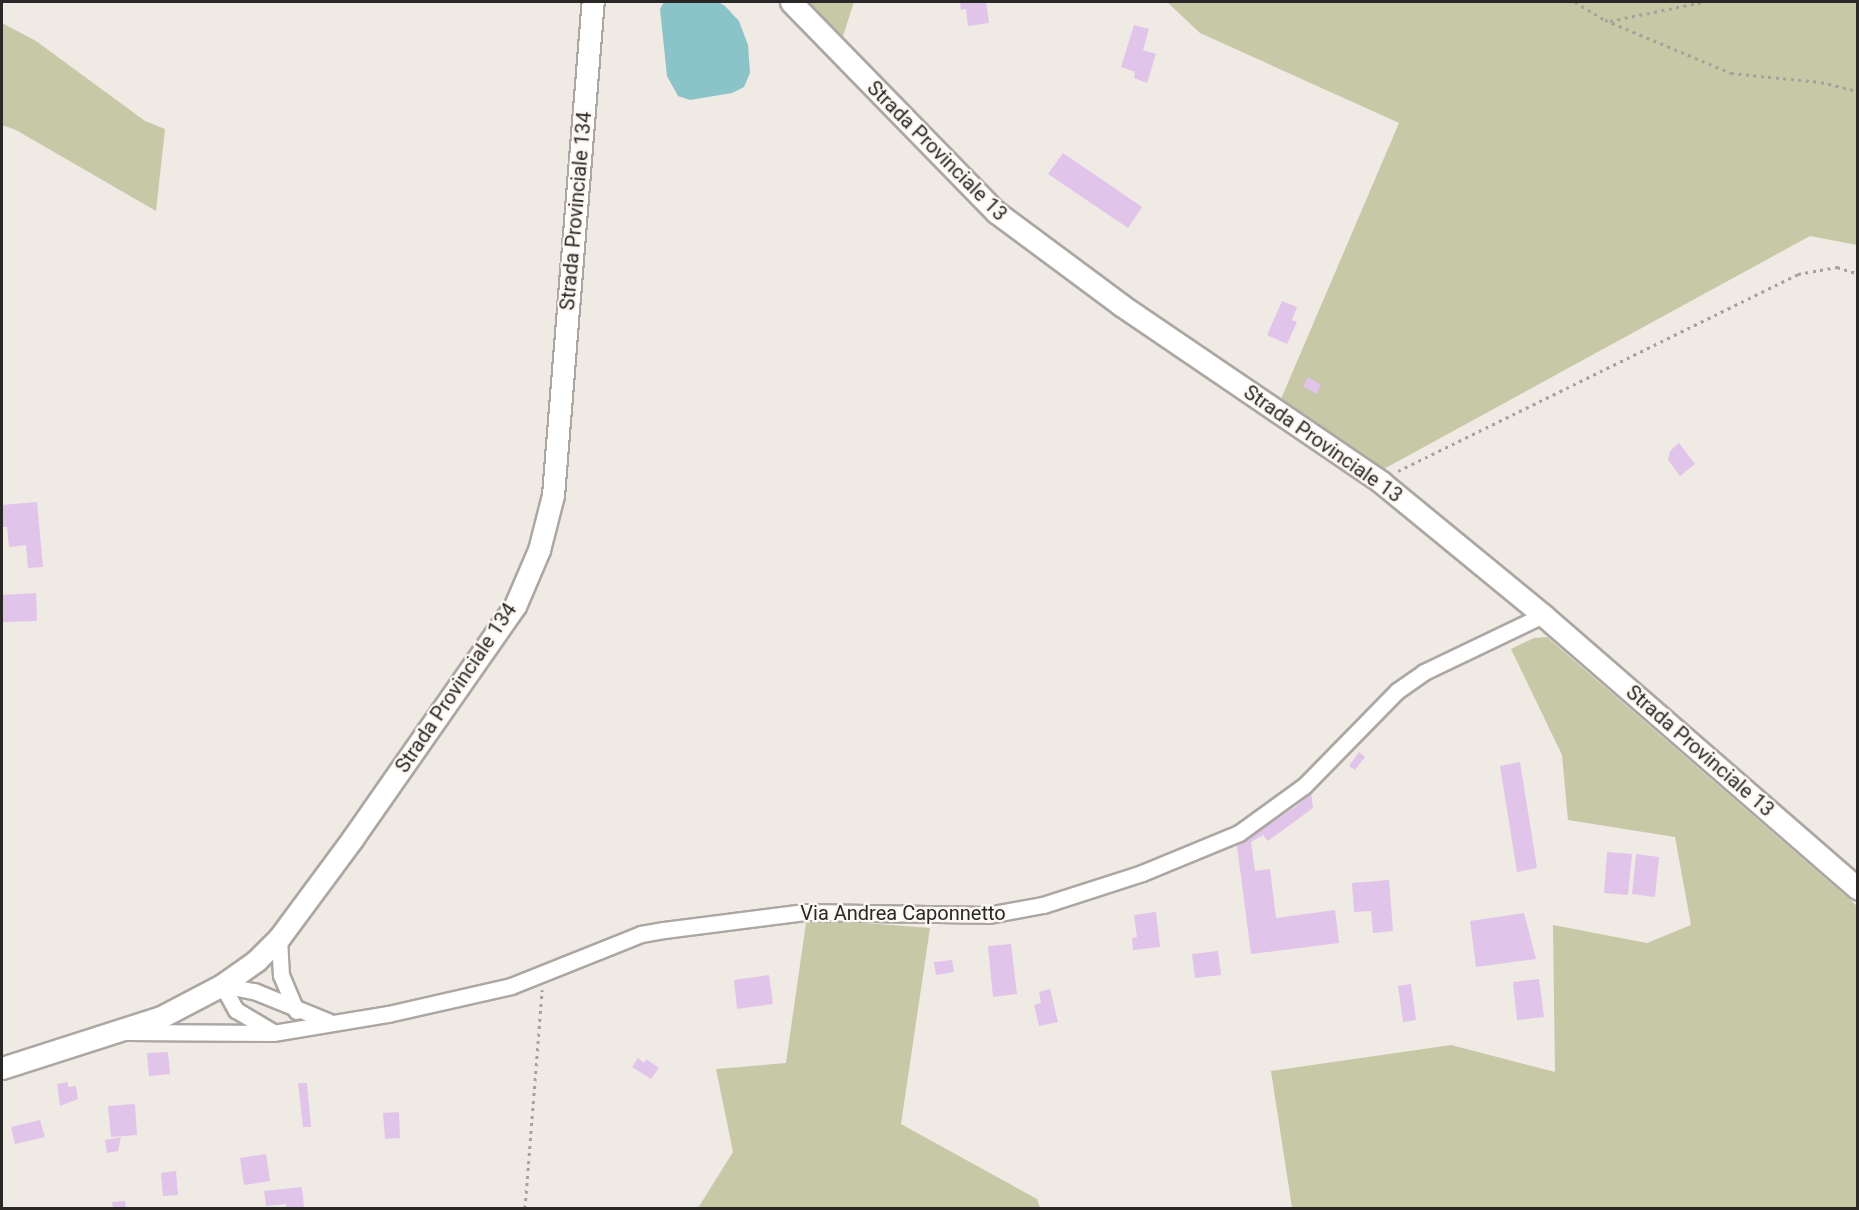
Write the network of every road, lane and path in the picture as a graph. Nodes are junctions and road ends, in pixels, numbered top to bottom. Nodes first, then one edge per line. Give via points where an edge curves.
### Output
1 (594, 2) edge
2 (790, 2) edge
3 (1575, 2) edge
4 (1702, 2) edge
5 (1608, 21) junction
6 (1857, 91) edge
7 (1857, 274) edge
8 (1381, 482) junction
9 (1544, 615) junction
10 (1857, 889) edge
11 (279, 938) junction
12 (543, 976) junction
13 (222, 985) junction
14 (296, 1011) junction
15 (334, 1023) junction
16 (120, 1031) junction
17 (273, 1033) junction
18 (2, 1068) edge
19 (525, 1209) edge

1 - 11 main road, Strada Provinciale 134 via 553,495 539,550 515,606
2 - 8 main road, Strada Provinciale 13 via 996,212 1121,305
3 - 5 path
4 - 5 path
5 - 6 path via 1731,73 1821,82
7 - 8 path via 1837,267 1798,274
8 - 9 main road, Strada Provinciale 13
9 - 10 main road, Strada Provinciale 13
9 - 12 street, Via Andrea Caponnetto via 1424,672 1397,691 1304,786 1266,816 1202,850 1142,873 1008,913 953,916 805,912 664,930 641,934
11 - 13 main road, Strada Provinciale 134 via 256,961
11 - 14 street via 281,975
12 - 15 street, Via Andrea Caponnetto
12 - 19 path
13 - 14 street via 254,991
13 - 16 main road, Strada Provinciale 134 via 161,1017
13 - 17 street via 236,1010
14 - 15 street
15 - 17 street, Via Andrea Caponnetto
16 - 17 street, Via Andrea Caponnetto
16 - 18 main road, Strada Provinciale 134

